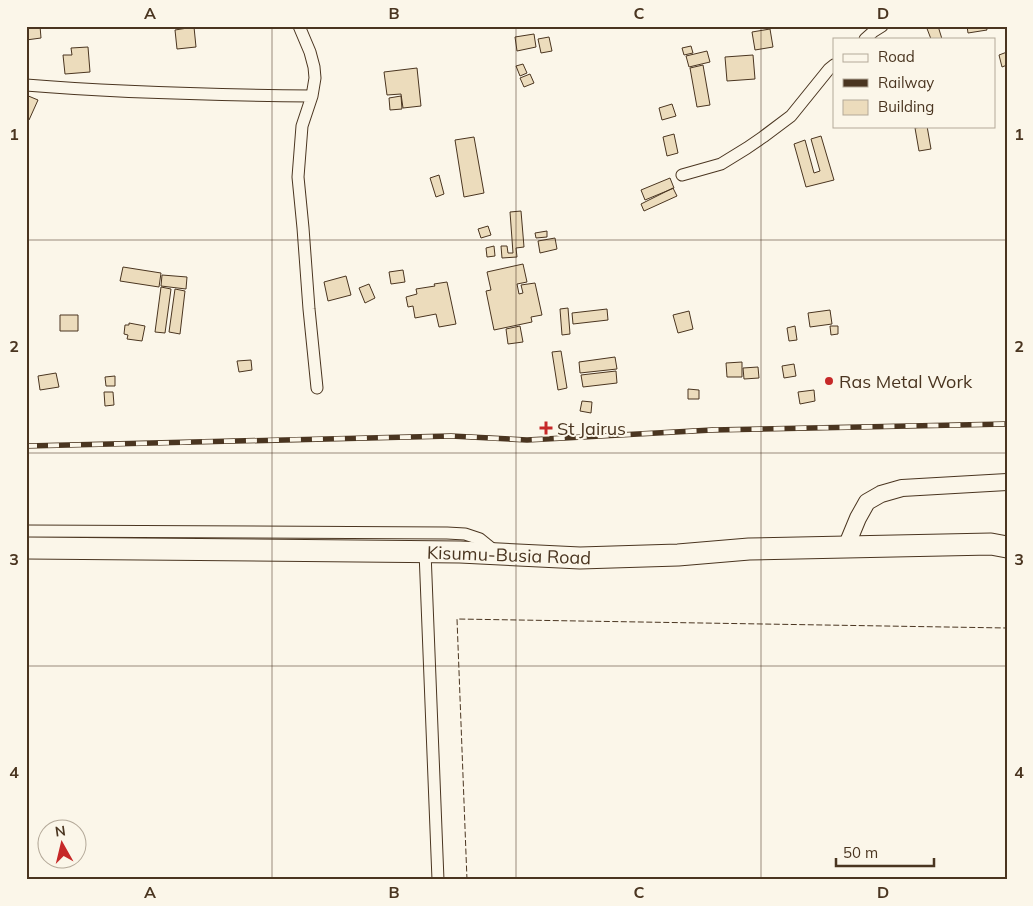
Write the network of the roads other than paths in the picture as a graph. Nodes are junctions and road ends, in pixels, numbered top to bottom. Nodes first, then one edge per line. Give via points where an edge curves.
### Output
1 (299, 26) edge
2 (876, 28) edge
3 (866, 38) edge
4 (833, 66) edge
5 (26, 85) edge
6 (312, 96) junction
7 (682, 175) dead end
8 (317, 388) dead end
9 (1007, 482) edge
10 (26, 531) edge
11 (1001, 544) edge
12 (26, 548) edge
13 (846, 548) junction
14 (425, 552) junction
15 (497, 553) junction
16 (438, 880) edge

1 - 6 street via 314,67
2 - 3 street
4 - 7 street via 791,116 763,137 721,164
5 - 6 street via 80,90
6 - 8 street via 302,126 298,177
9 - 13 street via 902,488 881,494 867,502
10 - 15 street via 465,534 480,539
11 - 13 highway, Kisumu-Busia Road
12 - 14 highway, Kisumu-Busia Road
13 - 15 highway, Kisumu-Busia Road via 749,549 580,558
14 - 15 highway, Kisumu-Busia Road
14 - 16 street

